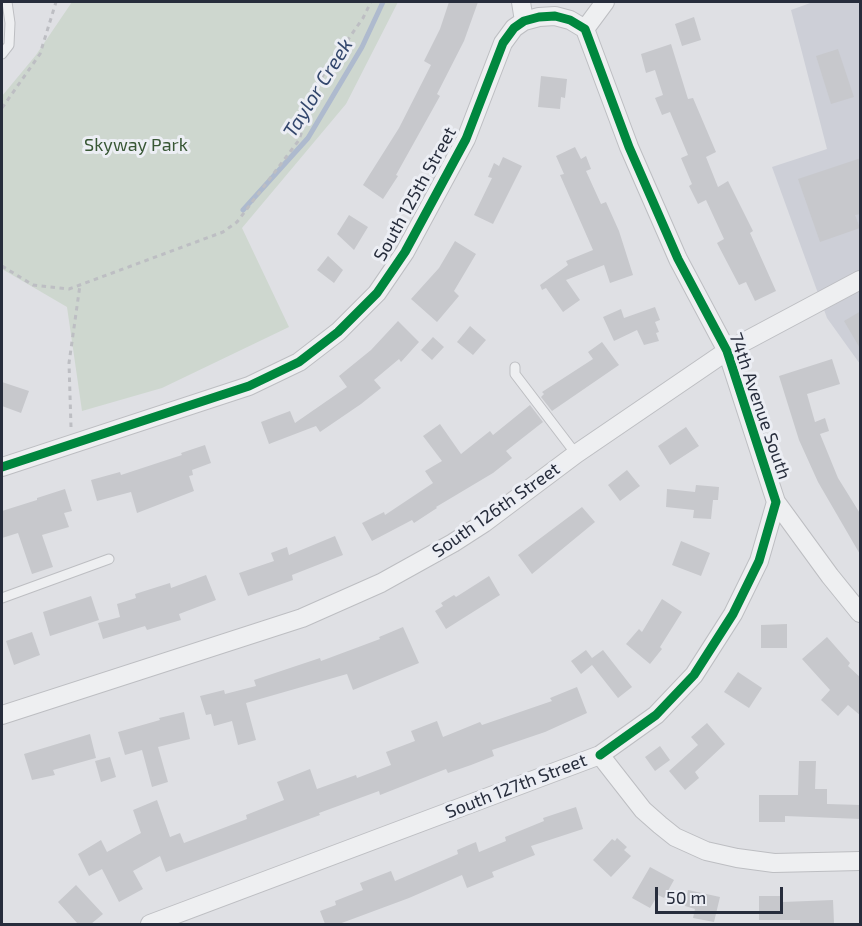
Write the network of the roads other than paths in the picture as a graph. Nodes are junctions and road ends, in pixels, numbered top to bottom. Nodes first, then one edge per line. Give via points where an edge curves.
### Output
1 (7, 2) edge
2 (521, 2) edge
3 (605, 2) edge
4 (524, 21) junction
5 (585, 29) junction
6 (2, 54) edge
7 (861, 280) edge
8 (727, 351) junction
9 (515, 367) dead end
10 (576, 454) junction
11 (2, 466) edge
12 (776, 502) junction
13 (109, 559) dead end
14 (2, 597) edge
15 (861, 613) edge
16 (2, 715) edge
17 (600, 755) junction
18 (861, 861) edge
19 (150, 924) edge

1 - 6 lane via 9,45
2 - 4 street
3 - 5 street
4 - 5 street via 555,16
4 - 11 street, South 125th Street via 503,43 466,139 405,252 376,293 338,332 299,362 249,386
5 - 8 street, 74th Avenue South via 629,147 678,259
7 - 8 street, South 126th Street
8 - 10 street, South 126th Street
8 - 12 street, 74th Avenue South
9 - 10 lane via 515,374
10 - 16 street, South 126th Street via 484,523 381,583 302,618
12 - 15 street
12 - 17 street, 74th Avenue South via 759,561 694,675 656,715
13 - 14 lane
17 - 18 street, South 127th Street via 643,810 675,837 706,851 774,863
17 - 19 street, South 127th Street

